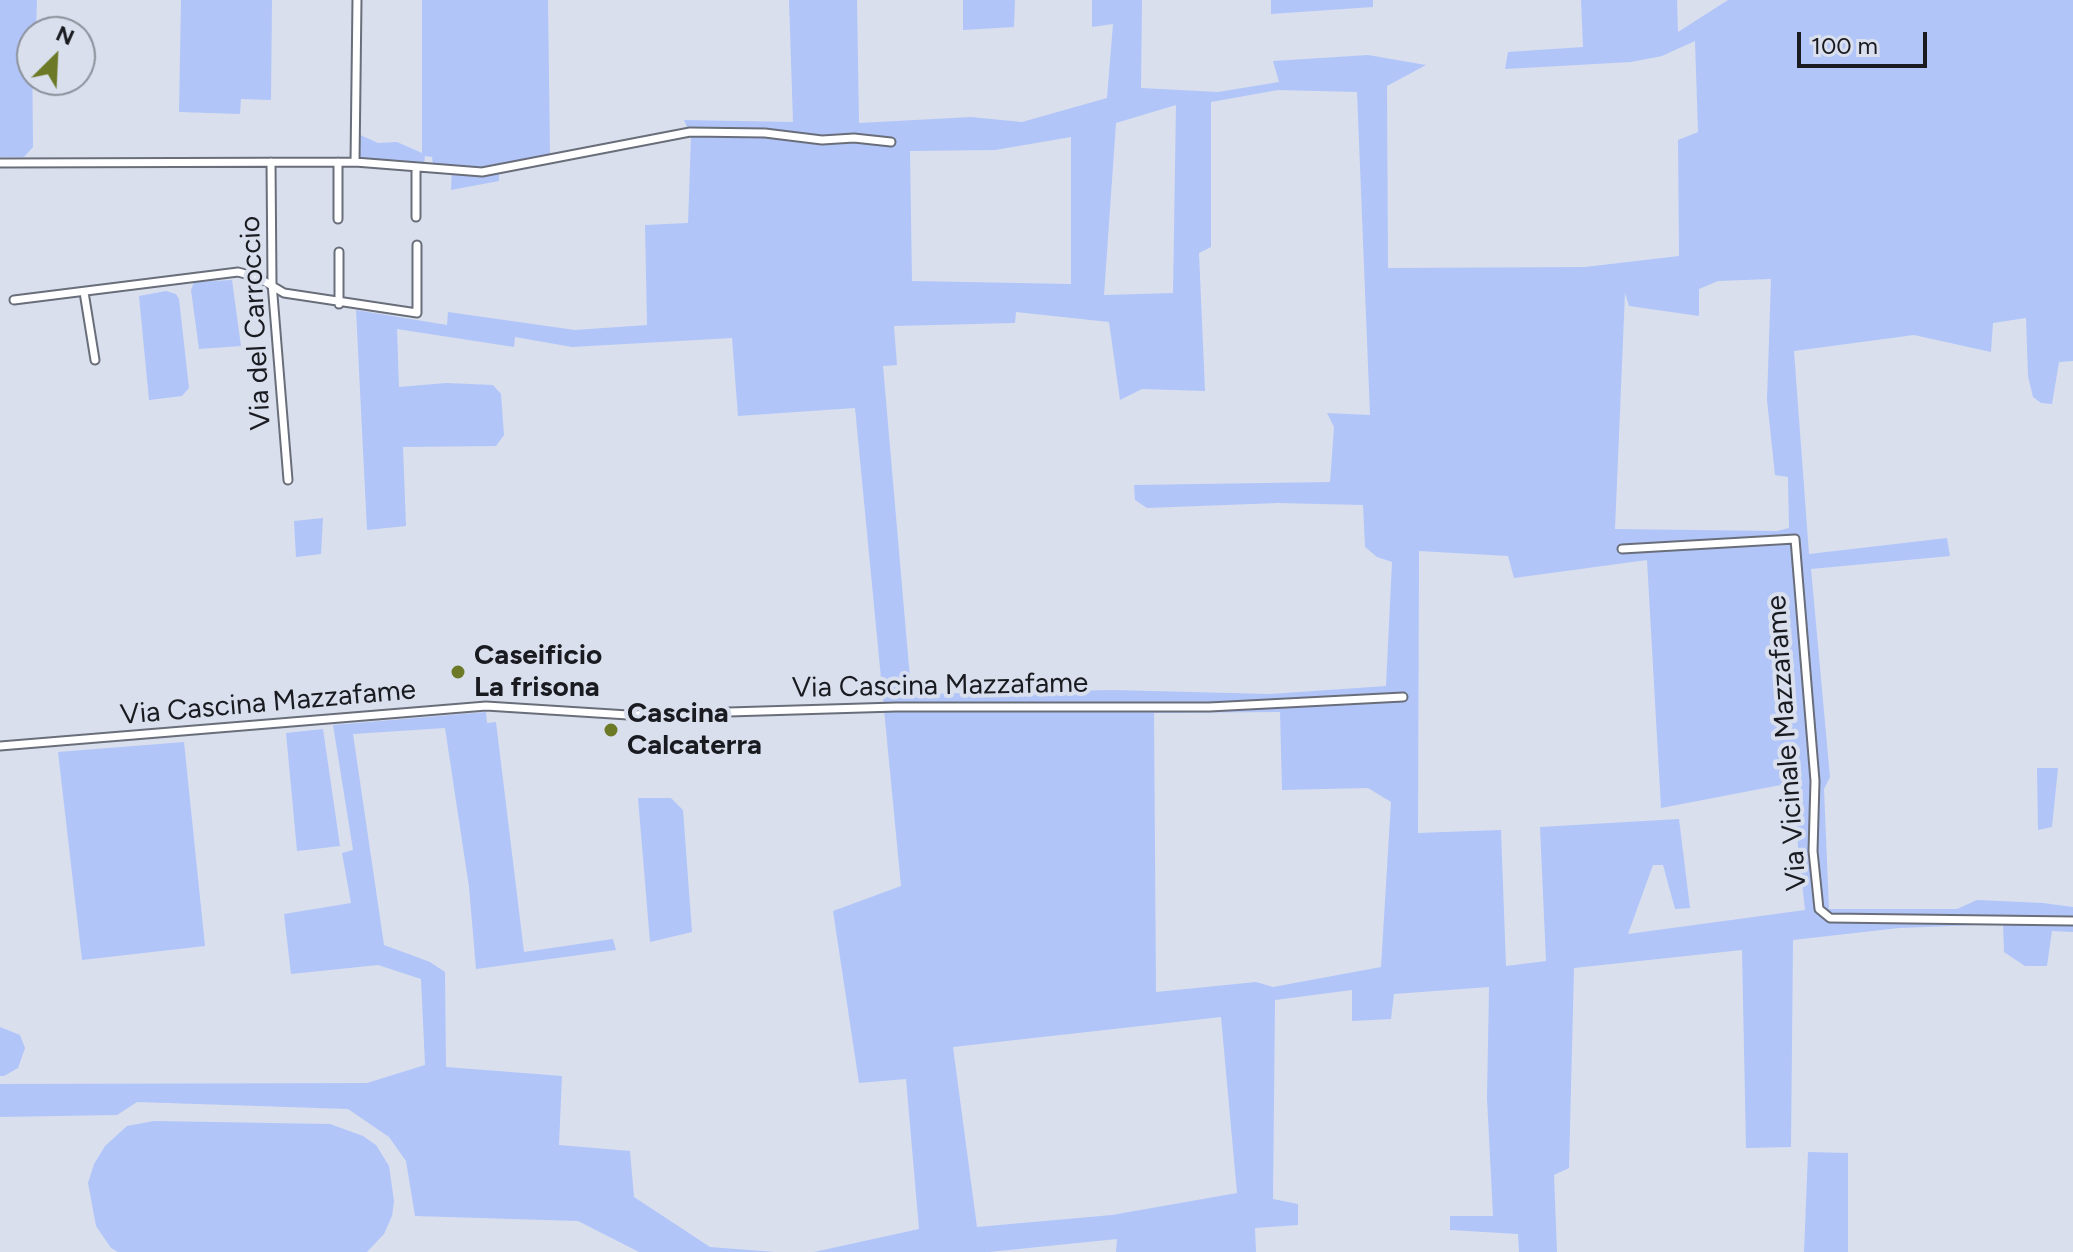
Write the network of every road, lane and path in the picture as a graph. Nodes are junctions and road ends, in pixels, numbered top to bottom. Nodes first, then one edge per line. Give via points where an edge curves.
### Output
1 (357, 0) edge
2 (891, 142) dead end
3 (271, 162) junction
4 (338, 162) junction
5 (355, 162) junction
6 (0, 163) edge
7 (416, 167) junction
8 (416, 217) dead end
9 (338, 219) dead end
10 (417, 245) dead end
11 (339, 252) dead end
12 (272, 287) junction
13 (84, 292) junction
14 (14, 300) dead end
15 (339, 304) junction
16 (95, 360) dead end
17 (288, 480) dead end
18 (1622, 549) dead end
19 (1403, 697) dead end
20 (0, 746) edge
21 (2073, 921) edge

1 - 5 street
2 - 7 street via 690,132 488,171
3 - 4 street
3 - 6 street
3 - 12 street, Via del Carroccio
4 - 5 street
4 - 9 street
5 - 7 street
7 - 8 street
10 - 15 street via 417,313
11 - 15 street
12 - 13 street via 247,273 228,272
12 - 15 street
12 - 17 street, Via del Carroccio
13 - 14 street
13 - 16 street
18 - 21 street, Via Vicinale Mazzafame via 1795,539 1815,781 1813,851 1819,909 1830,918
19 - 20 street, Via Cascina Mazzafame via 1209,707 896,707 628,715 486,706

